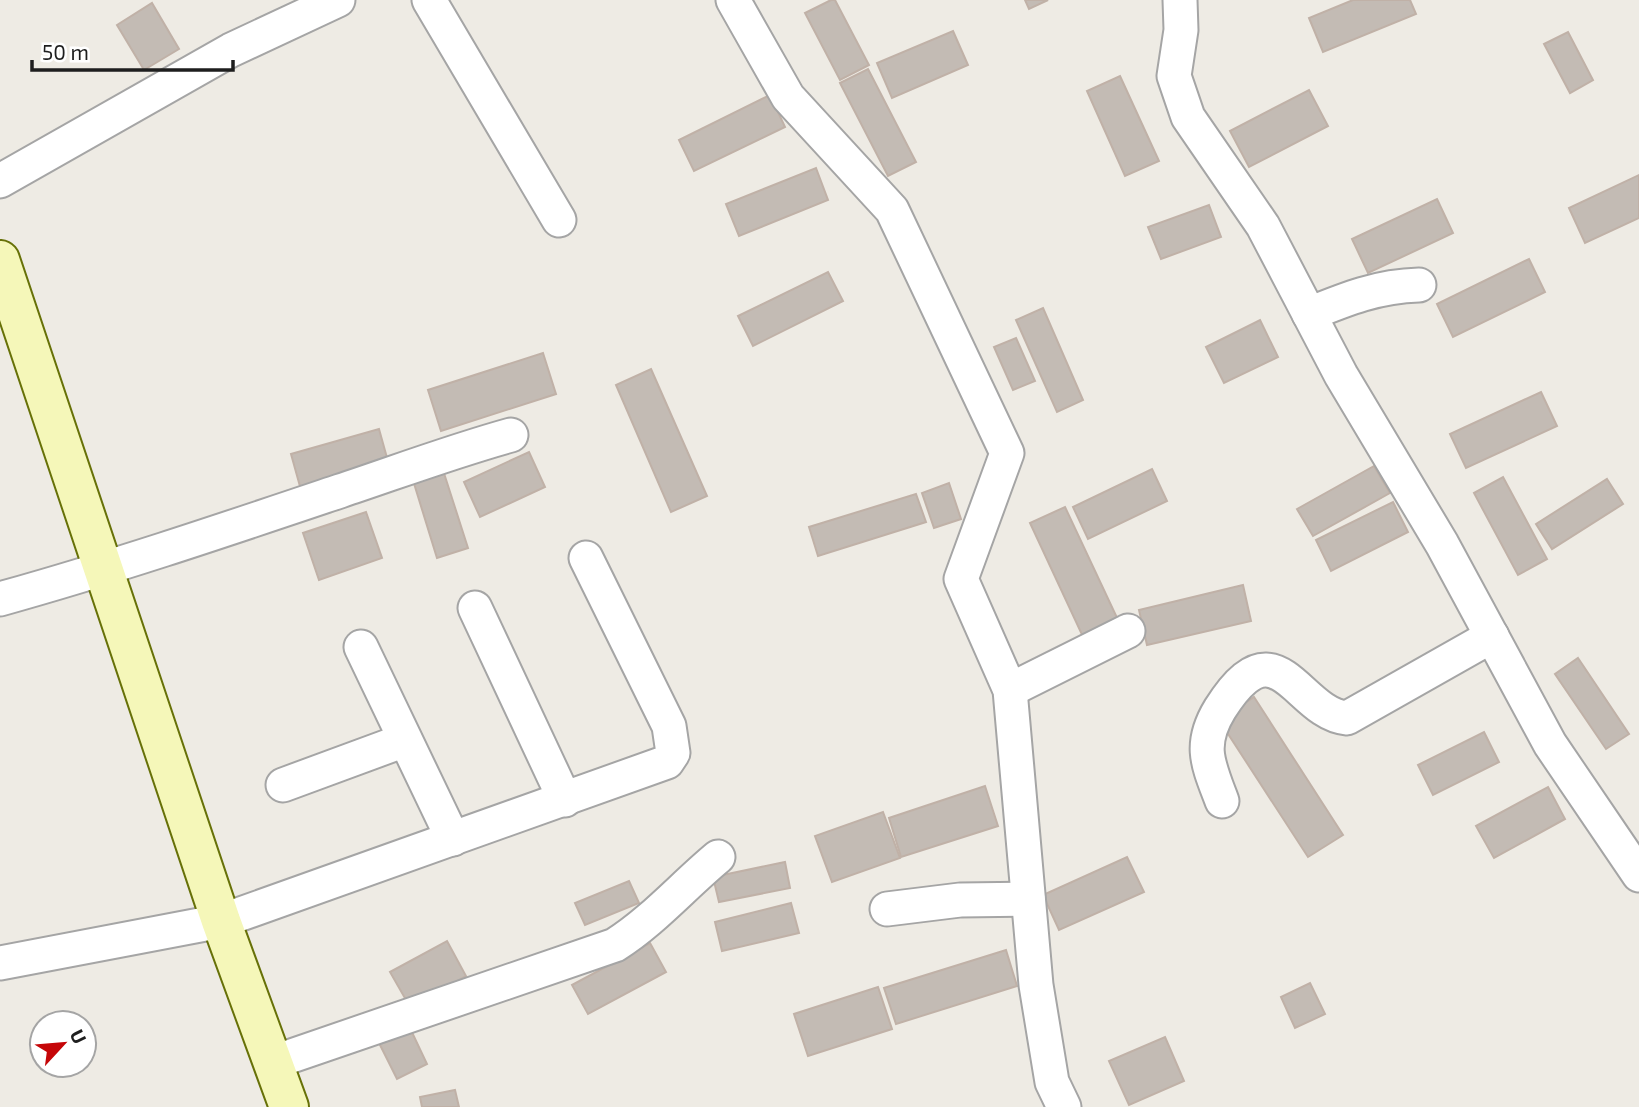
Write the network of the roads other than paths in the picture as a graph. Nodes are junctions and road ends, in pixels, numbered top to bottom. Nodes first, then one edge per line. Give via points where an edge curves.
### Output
1 (338, 0) edge
2 (429, 0) edge
3 (733, 0) edge
4 (1180, 0) edge
5 (0, 181) edge
6 (559, 220) dead end
7 (0, 260) edge
8 (1419, 285) dead end
9 (1309, 314) junction
10 (511, 435) dead end
11 (586, 558) dead end
12 (102, 571) junction
13 (0, 599) edge
14 (475, 608) dead end
15 (1128, 631) dead end
16 (1492, 636) junction
17 (361, 647) dead end
18 (1010, 690) junction
19 (405, 740) junction
20 (283, 785) dead end
21 (565, 800) junction
22 (1222, 801) dead end
23 (453, 839) junction
24 (718, 857) dead end
25 (1639, 874) edge
26 (1028, 899) junction
27 (887, 909) dead end
28 (221, 921) junction
29 (0, 963) edge
30 (274, 1062) junction
31 (289, 1107) edge
32 (1064, 1107) edge

1 - 5 street via 231,50
2 - 6 street
3 - 18 street via 788,97 892,210 1007,453 961,579
4 - 9 street via 1177,91 1210,153 1263,226
7 - 12 street
8 - 9 street via 1366,291
9 - 16 street
10 - 12 street via 439,455
11 - 21 street via 669,726 673,753 657,768
12 - 13 street
12 - 28 street
14 - 21 street
15 - 18 street
16 - 22 street via 1347,718 1327,713 1284,675 1273,671 1254,674 1237,686 1210,725 1206,759
16 - 25 street via 1550,744
17 - 19 street
18 - 26 street
19 - 20 street
19 - 23 street
21 - 23 street
23 - 28 street
24 - 30 street via 615,945
26 - 27 street via 960,900
26 - 32 street via 1052,1082
28 - 29 street
28 - 30 street
30 - 31 street

